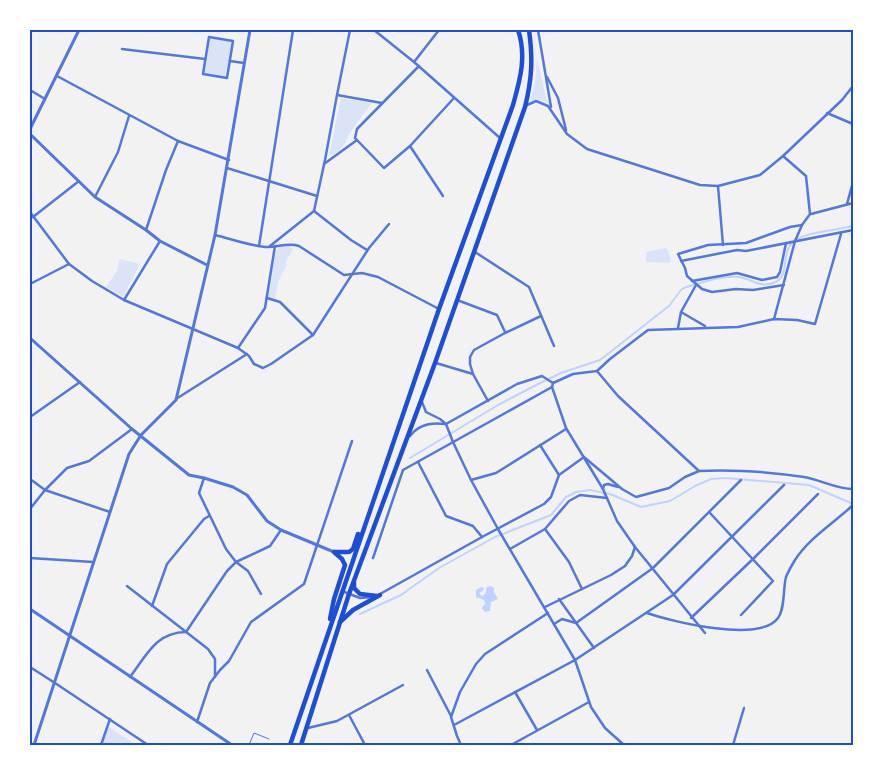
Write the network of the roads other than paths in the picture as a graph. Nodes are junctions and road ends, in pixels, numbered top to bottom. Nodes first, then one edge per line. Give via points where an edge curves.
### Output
1 (79, 30) edge
2 (250, 30) edge
3 (293, 30) edge
4 (350, 30) edge
5 (374, 30) edge
6 (439, 30) edge
7 (518, 30) edge
8 (529, 30) edge
9 (538, 30) edge
10 (122, 49) dead end
11 (206, 59) junction
12 (230, 61) junction
13 (414, 62) junction
14 (244, 63) junction
15 (419, 66) junction
16 (546, 75) junction
17 (55, 76) junction
18 (853, 86) edge
19 (30, 90) edge
20 (336, 94) junction
21 (454, 98) junction
22 (45, 99) junction
23 (382, 103) junction
24 (525, 106) junction
25 (551, 109) junction
26 (827, 113) junction
27 (129, 116) junction
28 (853, 124) edge
29 (30, 129) edge
30 (30, 134) edge
31 (567, 134) junction
32 (501, 139) junction
33 (357, 140) junction
34 (178, 141) junction
35 (410, 146) junction
36 (783, 156) junction
37 (229, 160) junction
38 (324, 164) junction
39 (227, 168) junction
40 (79, 181) junction
41 (269, 181) junction
42 (853, 182) edge
43 (718, 186) junction
44 (317, 196) junction
45 (443, 196) dead end
46 (95, 197) junction
47 (853, 203) edge
48 (847, 206) junction
49 (314, 210) junction
50 (30, 212) edge
51 (810, 214) junction
52 (33, 217) junction
53 (389, 224) dead end
54 (802, 225) junction
55 (146, 230) junction
56 (853, 230) edge
57 (841, 234) junction
58 (215, 235) junction
59 (160, 241) junction
60 (795, 241) junction
61 (786, 242) junction
62 (723, 245) junction
63 (259, 246) junction
64 (275, 246) junction
65 (268, 247) junction
66 (367, 250) junction
67 (474, 252) junction
68 (681, 261) junction
69 (69, 264) junction
70 (207, 265) junction
71 (353, 274) junction
72 (692, 281) junction
73 (30, 284) edge
74 (696, 285) junction
75 (784, 285) junction
76 (266, 298) junction
77 (124, 300) junction
78 (457, 300) junction
79 (439, 309) junction
80 (681, 312) junction
81 (541, 316) junction
82 (774, 319) junction
83 (707, 327) junction
84 (193, 328) junction
85 (678, 328) junction
86 (505, 333) junction
87 (313, 334) junction
88 (30, 338) edge
89 (554, 346) dead end
90 (238, 348) junction
91 (247, 354) junction
92 (435, 363) junction
93 (597, 371) junction
94 (473, 374) junction
95 (80, 382) junction
96 (553, 385) junction
97 (423, 395) junction
98 (176, 400) junction
99 (488, 401) junction
100 (30, 417) edge
101 (446, 424) junction
102 (566, 428) junction
103 (132, 429) junction
104 (141, 435) junction
105 (352, 441) dead end
106 (453, 442) junction
107 (404, 443) junction
108 (540, 445) junction
109 (584, 457) junction
110 (418, 462) junction
111 (699, 472) junction
112 (559, 475) junction
113 (204, 478) junction
114 (30, 479) edge
115 (471, 480) junction
116 (741, 480) dead end
117 (784, 485) dead end
118 (377, 487) junction
119 (603, 489) junction
120 (622, 489) junction
121 (853, 489) edge
122 (45, 490) junction
123 (818, 494) dead end
124 (607, 498) junction
125 (852, 506) edge
126 (30, 509) edge
127 (110, 512) junction
128 (710, 513) junction
129 (210, 516) junction
130 (498, 529) junction
131 (545, 529) junction
132 (281, 530) junction
133 (732, 536) junction
134 (482, 537) junction
135 (316, 545) junction
136 (635, 547) junction
137 (510, 549) junction
138 (334, 552) junction
139 (30, 558) edge
140 (373, 558) dead end
141 (753, 559) junction
142 (94, 562) junction
143 (236, 562) junction
144 (653, 568) junction
145 (355, 578) junction
146 (126, 586) dead end
147 (582, 588) junction
148 (342, 591) junction
149 (261, 594) dead end
150 (349, 594) junction
151 (378, 595) junction
152 (673, 595) junction
153 (560, 599) junction
154 (152, 606) junction
155 (545, 607) junction
156 (30, 609) edge
157 (548, 613) junction
158 (647, 614) junction
159 (741, 615) dead end
160 (691, 618) junction
161 (339, 623) junction
162 (576, 623) junction
163 (554, 624) junction
164 (700, 626) junction
165 (186, 632) junction
166 (705, 633) dead end
167 (327, 634) junction
168 (70, 637) junction
169 (594, 648) junction
170 (575, 660) junction
171 (30, 668) edge
172 (427, 670) dead end
173 (130, 677) junction
174 (214, 677) junction
175 (55, 682) junction
176 (403, 685) dead end
177 (515, 692) junction
178 (589, 702) junction
179 (744, 708) dead end
180 (349, 714) junction
181 (451, 717) junction
182 (110, 719) junction
183 (197, 722) junction
184 (454, 725) junction
185 (306, 729) junction
186 (537, 731) junction
187 (269, 739) dead end
188 (34, 745) edge
189 (101, 745) edge
190 (148, 745) edge
191 (232, 745) edge
192 (249, 745) edge
193 (289, 745) edge
194 (301, 745) edge
195 (365, 745) edge
196 (462, 745) edge
197 (511, 745) edge
198 (624, 745) edge
199 (733, 745) edge

1 - 17 street
2 - 14 street
3 - 41 street
4 - 20 street
5 - 13 street
6 - 13 street
7 - 32 highway via 522,75
8 - 24 highway via 533,68
9 - 16 street
10 - 11 street
11 - 12 street via 203,74 227,78
11 - 12 street via 209,37 233,41
12 - 14 street
13 - 15 street
14 - 37 street
15 - 21 street
15 - 23 street
16 - 25 street
16 - 31 street via 558,98
17 - 22 street
17 - 27 street
18 - 26 street
19 - 22 street
20 - 23 street
20 - 38 street
21 - 32 street
21 - 35 street
22 - 29 street
23 - 33 street via 357,129
24 - 25 street via 541,102
24 - 67 highway
25 - 31 street
26 - 28 street
26 - 36 street
27 - 34 street
27 - 46 street via 118,152
30 - 40 street
31 - 43 street via 595,152 700,184
32 - 79 highway
33 - 35 street via 384,168
33 - 38 street
34 - 37 street
34 - 55 street
35 - 45 street
36 - 43 street via 760,175
36 - 51 street via 806,176
37 - 39 street
38 - 44 street
39 - 41 street
39 - 58 street
40 - 46 street
40 - 52 street
41 - 44 street
41 - 63 street
42 - 48 street
43 - 62 street
44 - 49 street
46 - 55 street
47 - 48 street
48 - 51 street
49 - 65 street
49 - 66 street
50 - 52 street
51 - 54 street
52 - 69 street
53 - 66 street
54 - 60 street
54 - 62 street via 746,243
55 - 59 street
56 - 57 street
57 - 60 street
57 - 82 street via 815,324
58 - 63 street
58 - 70 street
59 - 70 street
59 - 77 street
60 - 61 street
60 - 75 street
61 - 68 street
61 - 72 street via 777,276 762,280 738,272
62 - 68 street via 708,245 678,254
63 - 65 street
64 - 65 street
64 - 71 street via 298,245 344,275
64 - 76 street
66 - 71 street
67 - 78 highway
67 - 81 street via 529,287
68 - 72 street
69 - 73 street
69 - 77 street
70 - 84 street
71 - 79 street via 362,272 378,278
71 - 87 street
72 - 74 street
74 - 75 street via 720,292
74 - 80 street
75 - 82 street
76 - 87 street via 280,302
76 - 90 street via 265,308
77 - 84 street
78 - 86 street via 497,315
78 - 92 highway
79 - 118 highway
80 - 83 street
80 - 85 street
81 - 86 street
81 - 89 street
82 - 83 street via 738,327
83 - 85 street
84 - 90 street
84 - 98 street
85 - 93 street via 648,330
86 - 94 street via 474,350 470,357
87 - 91 street via 263,368 254,364
88 - 95 street
90 - 91 street
91 - 98 street
92 - 94 street
92 - 97 highway
93 - 96 street via 573,374
93 - 111 street via 621,399
94 - 99 street
95 - 100 street
95 - 103 street
96 - 99 street via 542,376 518,384
96 - 102 street
96 - 106 street
97 - 101 street via 422,404 426,412
97 - 107 highway
98 - 104 street
99 - 101 street
101 - 106 street
101 - 107 street via 420,426
102 - 108 street
102 - 109 street
103 - 104 street
103 - 122 street via 89,461 67,468
104 - 113 street via 188,475
104 - 127 street via 129,454
105 - 135 street
106 - 110 street
106 - 115 street
107 - 145 highway
108 - 112 street
108 - 115 street via 496,473
109 - 112 street
109 - 119 street
109 - 120 street
110 - 134 street via 446,516 474,526
110 - 140 street via 403,470
111 - 120 street via 669,488 636,497
111 - 121 street via 722,470 806,478
112 - 130 street via 544,504
113 - 129 street via 199,494
113 - 132 street via 247,494 267,521
114 - 122 street
115 - 130 street
116 - 128 street
117 - 133 street
118 - 138 highway via 353,549 345,553
118 - 148 highway
119 - 120 street via 608,484
119 - 124 street
122 - 126 street
122 - 127 street
123 - 141 street
124 - 131 street via 580,495 569,501
124 - 136 street via 617,521
125 - 164 street via 795,559 786,577 779,617 769,627
127 - 142 street
128 - 133 street
128 - 144 street
129 - 143 street
129 - 154 street via 166,564
130 - 134 street
130 - 137 street
131 - 137 street
131 - 147 street
132 - 135 street
132 - 143 street via 270,546
133 - 141 street
133 - 152 street
134 - 151 street
135 - 138 street
135 - 174 street via 304,584 251,622 229,661
136 - 144 street
136 - 147 street via 625,566
137 - 155 street
138 - 167 highway via 345,565
139 - 142 street
141 - 159 street via 773,581
141 - 160 street
142 - 168 street
143 - 149 street via 248,571
143 - 165 street
144 - 152 street
144 - 162 street
145 - 150 highway
145 - 151 highway via 357,592
146 - 154 street
147 - 153 street
148 - 150 street
148 - 167 highway
150 - 151 street via 360,598
150 - 161 highway
151 - 161 highway
152 - 158 street
152 - 160 street
153 - 155 street
153 - 162 street
154 - 165 street
155 - 157 street
156 - 168 street
157 - 163 street
157 - 181 street via 485,654 460,692
158 - 164 street
158 - 169 street
160 - 164 street
161 - 185 highway
162 - 163 street via 562,620
162 - 169 street
163 - 170 street
164 - 166 street
165 - 173 street via 163,636
165 - 174 street via 208,649 215,659
167 - 193 highway
168 - 173 street
168 - 175 street
169 - 170 street
170 - 177 street
170 - 178 street
171 - 175 street
172 - 181 street
173 - 183 street
174 - 183 street
175 - 182 street
175 - 188 street
176 - 180 street
177 - 184 street
177 - 186 street
178 - 186 street
178 - 198 street via 605,728
179 - 199 street
180 - 185 street via 337,721
180 - 195 street
181 - 184 street
182 - 189 street
182 - 190 street
183 - 191 street
184 - 196 street
185 - 194 highway
186 - 197 street
187 - 192 lane via 254,733

